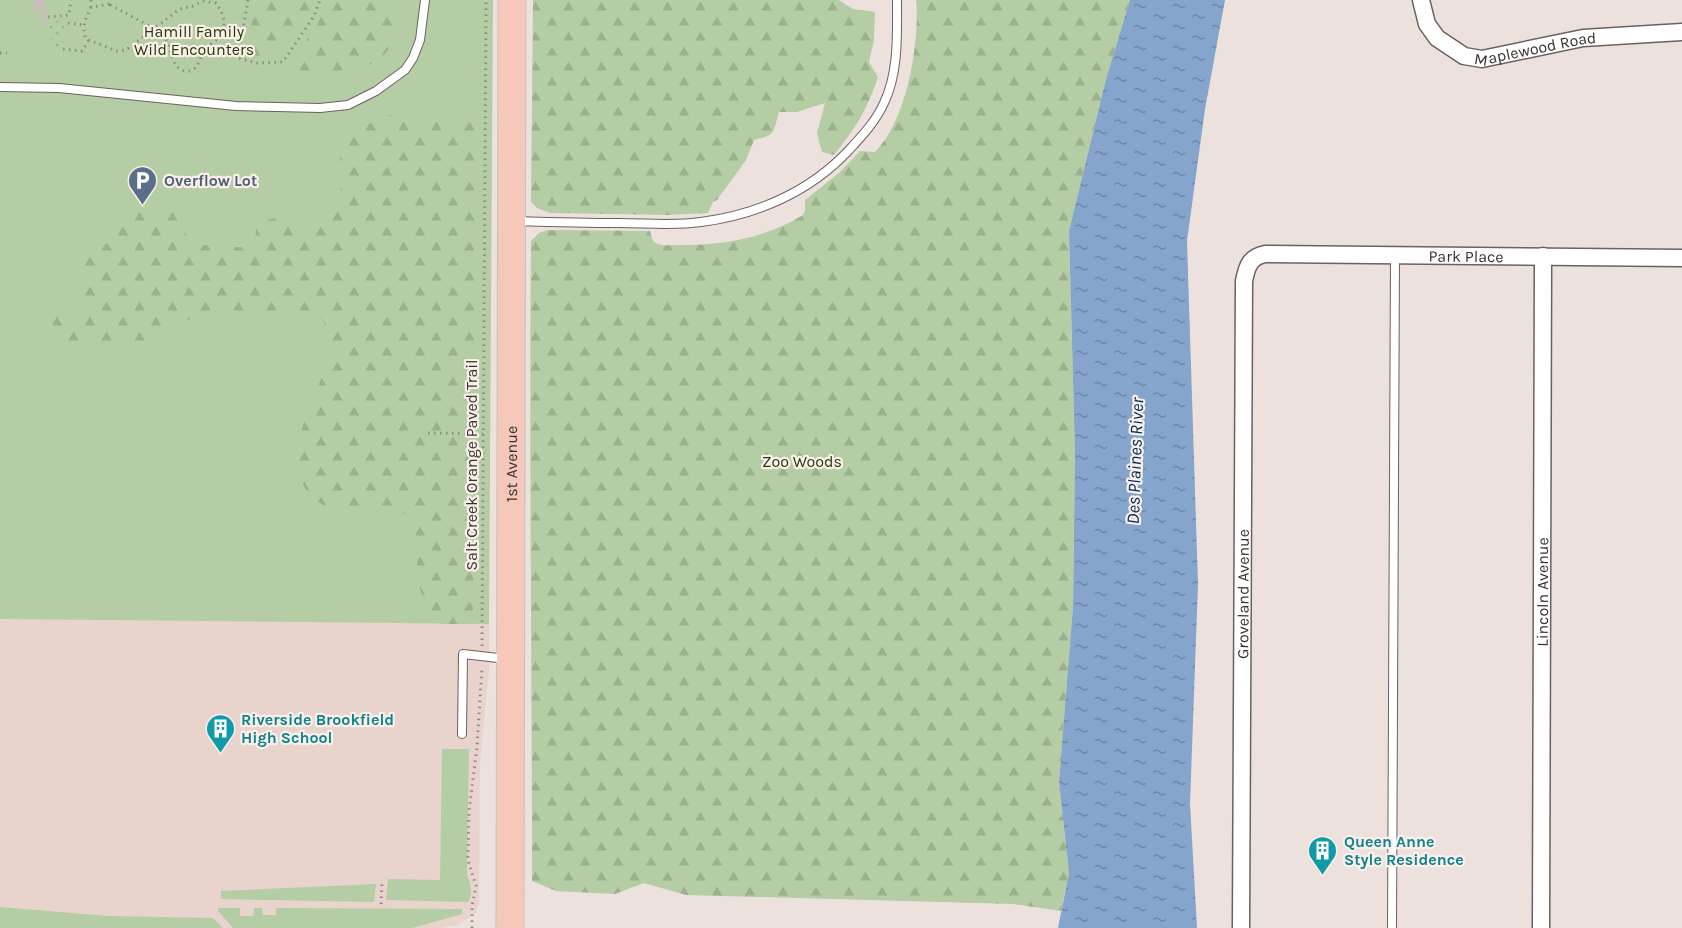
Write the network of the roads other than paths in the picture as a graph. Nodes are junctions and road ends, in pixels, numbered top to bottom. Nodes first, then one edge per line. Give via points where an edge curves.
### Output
1 (425, 0) edge
2 (512, 0) edge
3 (897, 0) edge
4 (1421, 0) edge
5 (1682, 32) edge
6 (0, 87) edge
7 (510, 221) junction
8 (1395, 254) junction
9 (1543, 256) junction
10 (1682, 258) edge
11 (1252, 259) joint
12 (510, 659) junction
13 (462, 734) dead end
14 (510, 928) edge
15 (1241, 928) edge
16 (1392, 928) edge
17 (1541, 928) edge

1 - 6 lane via 420,40 405,70 380,89 348,105 236,106 59,88
2 - 7 main road, 1st Avenue
3 - 7 lane via 894,66 885,103 840,161 808,186 774,203 700,222
4 - 5 street, Maplewood Road via 1427,24 1437,38 1464,56 1482,59 1583,38
7 - 12 main road, 1st Avenue
8 - 9 street, Park Place
8 - 11 street, Park Place via 1265,254
8 - 16 lane
9 - 10 street, Park Place
9 - 17 street, Lincoln Avenue
11 - 15 street, Groveland Avenue via 1244,280
12 - 13 lane via 463,654
12 - 14 main road, 1st Avenue

